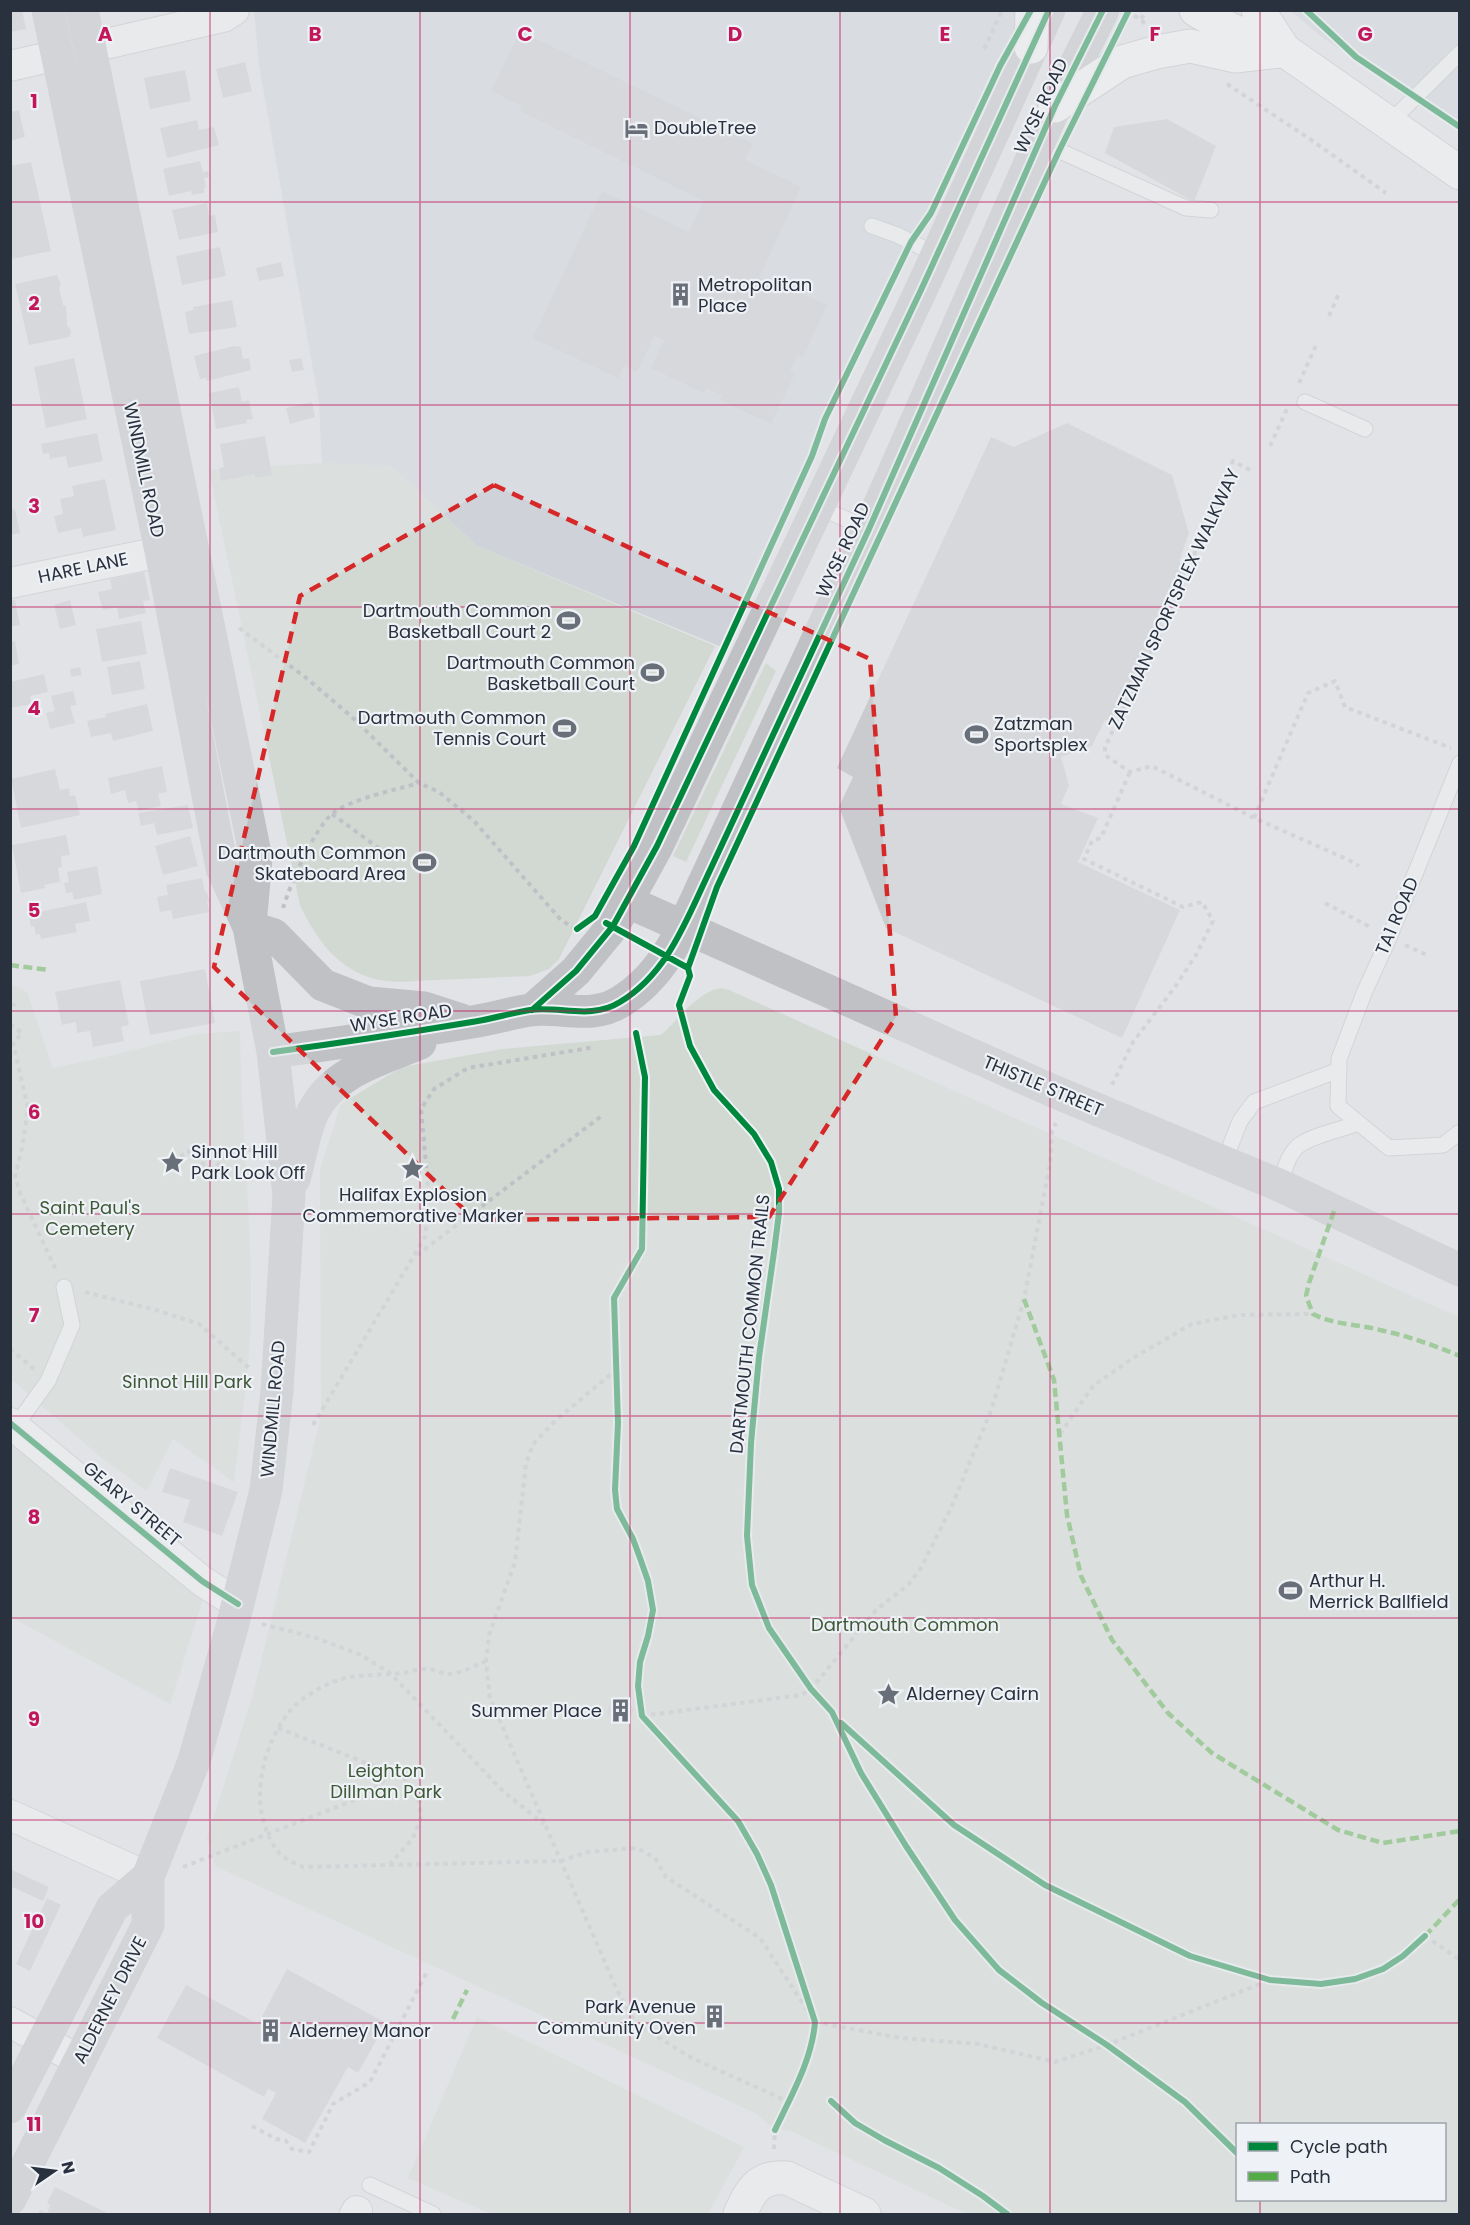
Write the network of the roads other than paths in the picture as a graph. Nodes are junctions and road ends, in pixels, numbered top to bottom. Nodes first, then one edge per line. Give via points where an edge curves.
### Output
1 (48, 10) edge
2 (82, 10) edge
3 (1032, 10) edge
4 (1049, 10) edge
5 (1196, 10) edge
6 (1258, 10) edge
7 (1120, 11) edge
8 (226, 13) edge
9 (1031, 47) junction
10 (90, 48) junction
11 (1284, 50) junction
12 (1460, 53) edge
13 (57, 56) junction
14 (10, 66) edge
15 (1055, 106) junction
16 (1389, 123) junction
17 (1040, 142) junction
18 (1460, 172) edge
19 (1211, 210) dead end
20 (872, 226) dead end
21 (937, 255) junction
22 (1305, 402) dead end
23 (1365, 429) dead end
24 (818, 507) junction
25 (869, 530) junction
26 (176, 548) junction
27 (10, 583) edge
28 (1460, 763) edge
29 (612, 915) junction
30 (683, 928) junction
31 (262, 931) junction
32 (532, 1010) junction
33 (468, 1023) junction
34 (273, 1052) junction
35 (1339, 1070) junction
36 (1359, 1124) junction
37 (1460, 1132) edge
38 (1224, 1162) junction
39 (1281, 1186) junction
40 (289, 1196) junction
41 (1460, 1269) edge
42 (64, 1287) road end
43 (13, 1425) edge
44 (250, 1614) junction
45 (10, 1815) edge
46 (148, 1877) junction
47 (10, 2022) edge
48 (44, 2041) junction
49 (80, 2061) junction
50 (10, 2107) edge
51 (10, 2199) edge
52 (361, 2203) edge
53 (433, 2214) edge
54 (740, 2214) edge
55 (864, 2214) edge

1 - 13 main road, WINDMILL ROAD
2 - 10 main road, WINDMILL ROAD
3 - 9 main road
4 - 9 main road, WYSE ROAD
5 - 11 main road via 1231,30
6 - 11 main road
7 - 15 main road, WYSE ROAD
8 - 10 street
9 - 21 main road, WYSE ROAD
10 - 13 street
10 - 26 main road, WINDMILL ROAD
11 - 15 main road via 1235,56 1190,46 1156,52 1122,62
11 - 16 main road
12 - 16 lane
13 - 14 street
13 - 26 main road, WINDMILL ROAD
15 - 17 main road, WYSE ROAD
16 - 18 main road
17 - 19 lane via 1186,208
17 - 25 main road, WYSE ROAD
20 - 21 lane
21 - 24 main road, WYSE ROAD
22 - 23 lane
24 - 25 lane
24 - 29 main road, WYSE ROAD via 696,766
25 - 30 main road, WYSE ROAD
26 - 27 street, HARE LANE
26 - 31 main road, WINDMILL ROAD via 256,858
28 - 35 lane, TA1 ROAD via 1364,993 1339,1059
29 - 30 main road, THISTLE STREET
29 - 32 main road, WYSE ROAD via 576,970
30 - 32 main road, WYSE ROAD via 659,969 621,1002 588,1013
30 - 38 main road, THISTLE STREET
31 - 33 main road via 323,985 369,1003 424,1008
31 - 34 main road, WINDMILL ROAD
32 - 33 main road, WYSE ROAD
33 - 34 main road, WYSE ROAD
33 - 40 main road via 351,1072 327,1094 314,1112
34 - 40 main road, WINDMILL ROAD
35 - 36 lane, TA1 ROAD via 1338,1106
35 - 38 lane via 1254,1102 1240,1121
36 - 37 lane, TA1 ROAD via 1389,1148 1443,1145
36 - 39 lane via 1297,1147 1284,1168
38 - 39 main road, THISTLE STREET
39 - 41 main road, THISTLE STREET
40 - 44 main road, WINDMILL ROAD via 277,1391
42 - 43 lane via 72,1325 48,1381
43 - 44 street, GEARY STREET via 202,1581
44 - 46 main road, WINDMILL ROAD
45 - 46 street
46 - 48 main road via 112,1908
46 - 49 main road, ALDERNEY DRIVE via 148,1925
47 - 48 street
48 - 49 street
48 - 50 main road
49 - 51 main road, ALDERNEY DRIVE
52 - 53 lane
54 - 55 street via 757,2184 772,2177 787,2178

